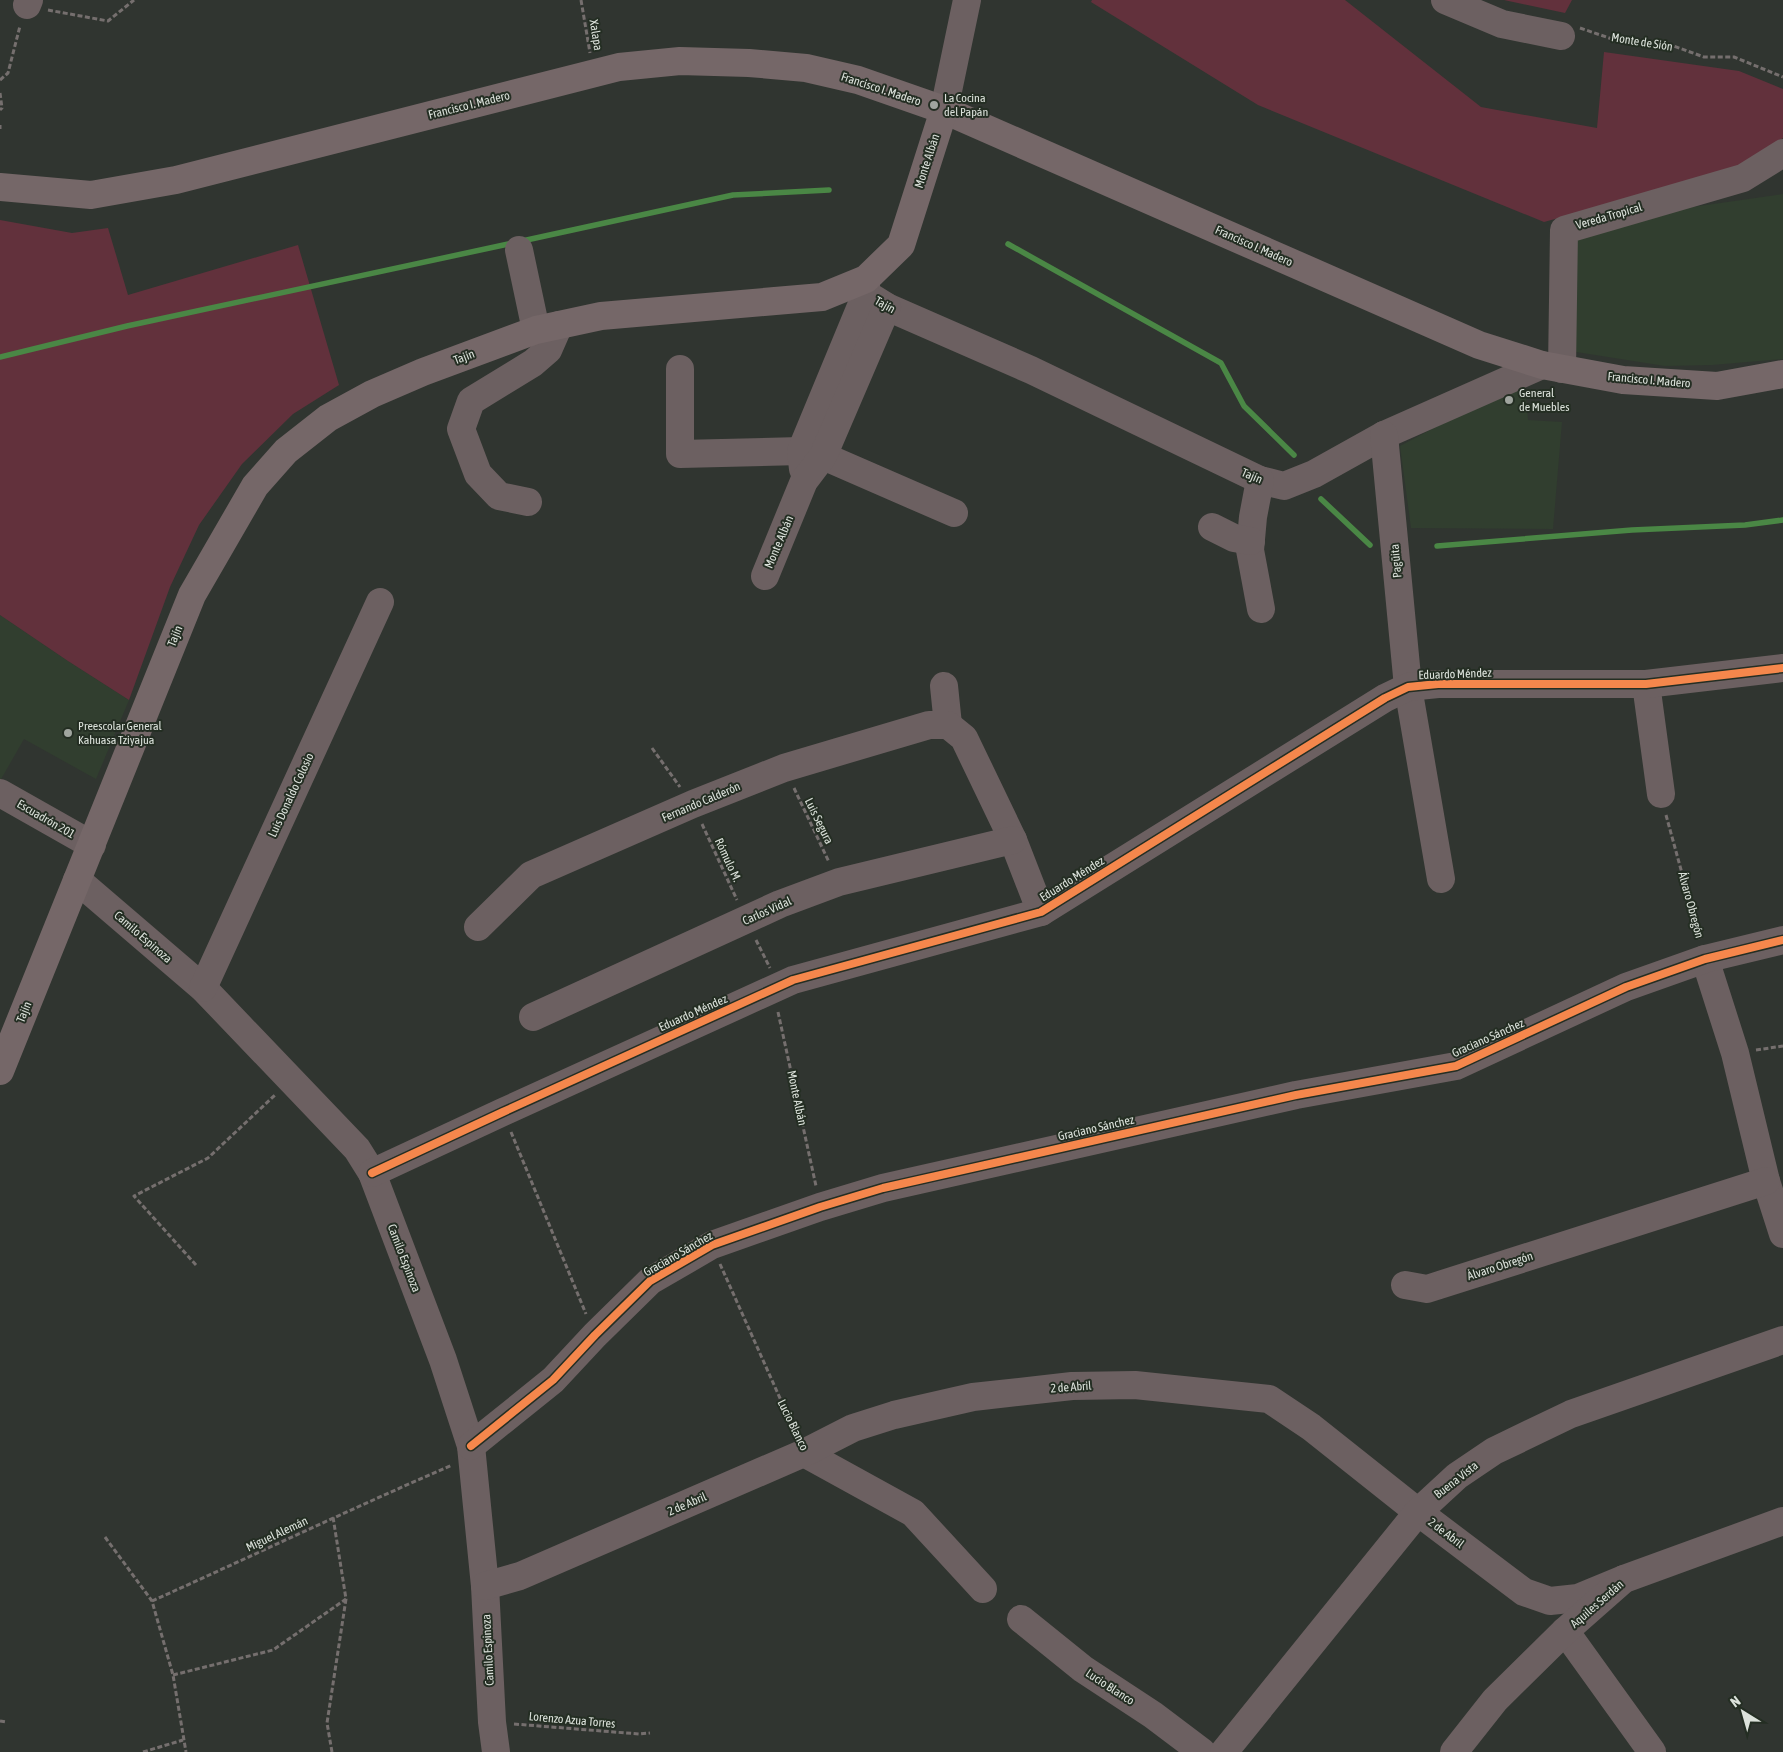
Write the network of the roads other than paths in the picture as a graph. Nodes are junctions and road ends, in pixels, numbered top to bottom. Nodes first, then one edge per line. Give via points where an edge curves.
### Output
1 (967, 0) edge
2 (1445, 0) edge
3 (1561, 36) road end
4 (944, 110) junction
5 (1783, 153) edge
6 (0, 187) edge
7 (520, 250) dead end
8 (873, 293) junction
9 (547, 328) junction
10 (1552, 367) junction
11 (680, 369) dead end
12 (1783, 374) edge
13 (1384, 434) junction
14 (812, 454) junction
15 (1272, 483) junction
16 (528, 502) dead end
17 (954, 513) dead end
18 (1212, 528) dead end
19 (1251, 541) junction
20 (765, 576) dead end
21 (380, 602) dead end
22 (1261, 609) dead end
23 (1783, 668) edge
24 (1646, 684) junction
25 (944, 686) dead end
26 (1408, 687) junction
27 (948, 725) junction
28 (0, 793) edge
29 (1661, 794) road end
30 (1013, 840) junction
31 (92, 845) junction
32 (1440, 879) dead end
33 (77, 880) junction
34 (1041, 912) junction
35 (478, 927) dead end
36 (1783, 940) edge
37 (1705, 959) junction
38 (203, 988) junction
39 (533, 1017) dead end
40 (0, 1071) edge
41 (372, 1173) junction
42 (1766, 1181) junction
43 (1783, 1234) edge
44 (1405, 1285) dead end
45 (1783, 1340) edge
46 (472, 1451) junction
47 (804, 1453) junction
48 (1418, 1512) junction
49 (1783, 1520) edge
50 (1624, 1579) junction
51 (485, 1586) junction
52 (983, 1589) dead end
53 (1020, 1619) dead end
54 (1565, 1631) junction
55 (496, 1752) edge
56 (1202, 1752) edge
57 (1224, 1752) edge
58 (1454, 1752) edge
59 (1652, 1752) edge

1 - 4 street, Monte Albán
2 - 3 street via 1502,24
4 - 6 main road, Francisco I. Madero via 858,80 806,68 680,61 619,67 166,181 91,196
4 - 8 main road, Monte Albán via 901,244
4 - 10 main road, Francisco I. Madero via 1479,344
5 - 10 street, Vereda Tropical via 1743,178 1564,230
7 - 9 street
8 - 9 main road, Tajín via 600,316
8 - 14 street, Monte Albán via 843,380
8 - 15 street, Tajín
9 - 16 street via 548,350 533,363 471,401 461,428 478,474 499,496
9 - 31 main road, Tajín via 372,394 328,418 286,451 255,486 192,595
10 - 12 main road, Francisco I. Madero via 1623,380 1717,386
10 - 13 street
11 - 14 street via 680,454
13 - 15 street via 1314,474
13 - 26 street, Pagüita
14 - 17 street
14 - 20 street, Monte Albán via 804,482
15 - 19 street via 1253,517
18 - 19 street via 1234,538
19 - 22 street
21 - 38 street, Luis Donaldo Colosio
23 - 24 street, Eduardo Méndez
24 - 26 street, Eduardo Méndez via 1438,684
24 - 29 street
25 - 27 street
26 - 32 street, Eduardo Méndez
26 - 34 street, Eduardo Méndez via 1385,698
27 - 30 street via 964,738
27 - 35 street, Fernando Calderón via 930,724 784,768 693,804 531,875
28 - 31 street, Escuadrón 201
30 - 34 street
30 - 39 street, Carlos Vidal via 839,882 780,904
31 - 33 main road, Tajín
33 - 38 street, Camilo Espinoza
33 - 40 main road, Tajín
34 - 41 street, Eduardo Méndez via 793,980
36 - 37 street, Graciano Sánchez
37 - 42 street via 1735,1053
37 - 46 street, Graciano Sánchez via 1626,987 1456,1066 1277,1100 883,1188 712,1246 650,1282 552,1380
38 - 41 street, Camilo Espinoza via 357,1149
41 - 46 street, Camilo Espinoza via 443,1360
42 - 43 street
42 - 44 street, Álvaro Obregón via 1427,1289
45 - 48 street, Buena Vista via 1571,1414 1494,1451 1457,1476
46 - 51 street, Camilo Espinoza
47 - 48 street, 2 de Abril via 853,1428 973,1397 1072,1386 1135,1385 1269,1399 1311,1427
47 - 51 street, 2 de Abril via 520,1576
47 - 52 street, Lucio Blanco via 912,1512
48 - 50 street, 2 de Abril via 1524,1592 1550,1601 1578,1598
48 - 57 street, Buena Vista
49 - 50 street, Aquiles Serdán
50 - 54 street, Aquiles Serdán
51 - 55 street, Camilo Espinoza
53 - 56 street, Lucio Blanco via 1083,1669
54 - 58 street, Aquiles Serdán via 1495,1700
54 - 59 street

